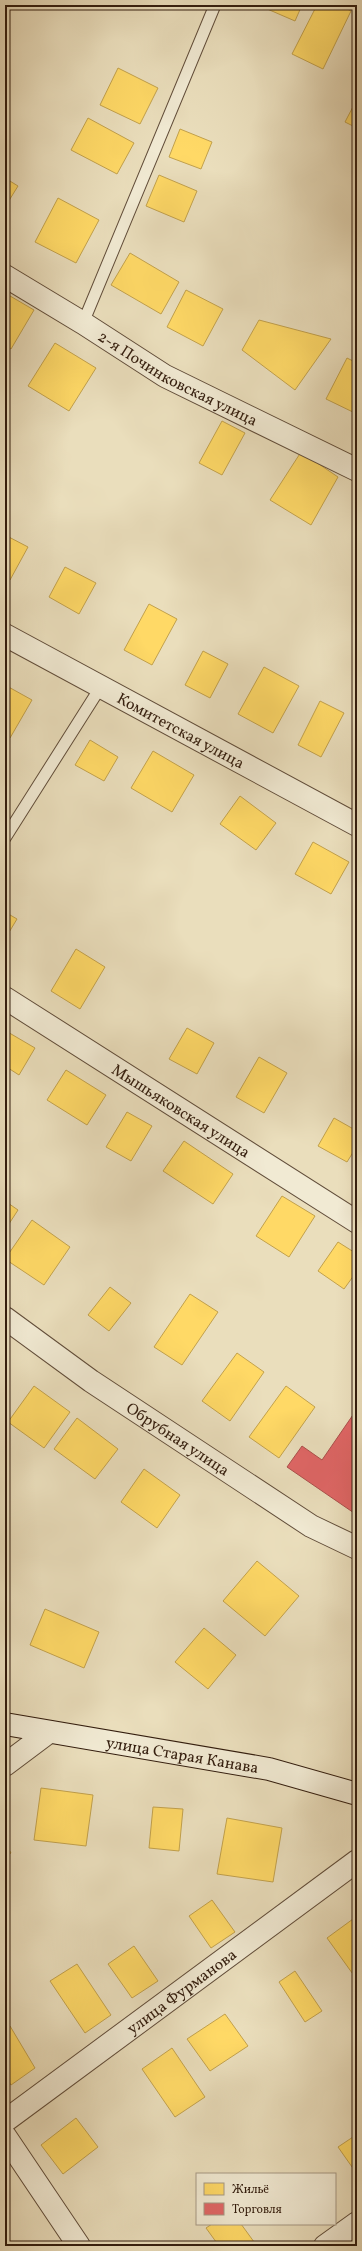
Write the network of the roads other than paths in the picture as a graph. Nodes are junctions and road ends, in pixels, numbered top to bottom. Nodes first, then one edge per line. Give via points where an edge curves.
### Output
1 (215, 5) edge
2 (5, 276) edge
3 (83, 323) junction
4 (357, 470) edge
5 (5, 635) edge
6 (100, 688) junction
7 (357, 825) edge
8 (5, 838) edge
9 (5, 998) edge
10 (357, 1222) edge
11 (5, 1318) edge
12 (357, 1548) edge
13 (5, 1724) edge
14 (50, 1732) junction
15 (5, 1765) edge
16 (357, 1794) edge
17 (357, 1861) edge
18 (5, 2121) edge
19 (5, 2136) edge
20 (357, 2223) edge
21 (78, 2246) edge
22 (325, 2246) edge

1 - 3 lane
2 - 3 street, 2-я Починковская улица
3 - 4 street, 2-я Починковская улица via 165,376
5 - 6 street, Комитетская улица
6 - 7 street, Комитетская улица
6 - 8 lane
9 - 10 street, Мышьяковская улица
11 - 12 street, Обрубная улица via 91,1381 311,1526
13 - 14 street, улица Старая Канава
14 - 15 street
14 - 16 street, улица Старая Канава via 269,1769
17 - 18 street, улица Фурманова
19 - 21 street
20 - 22 street

